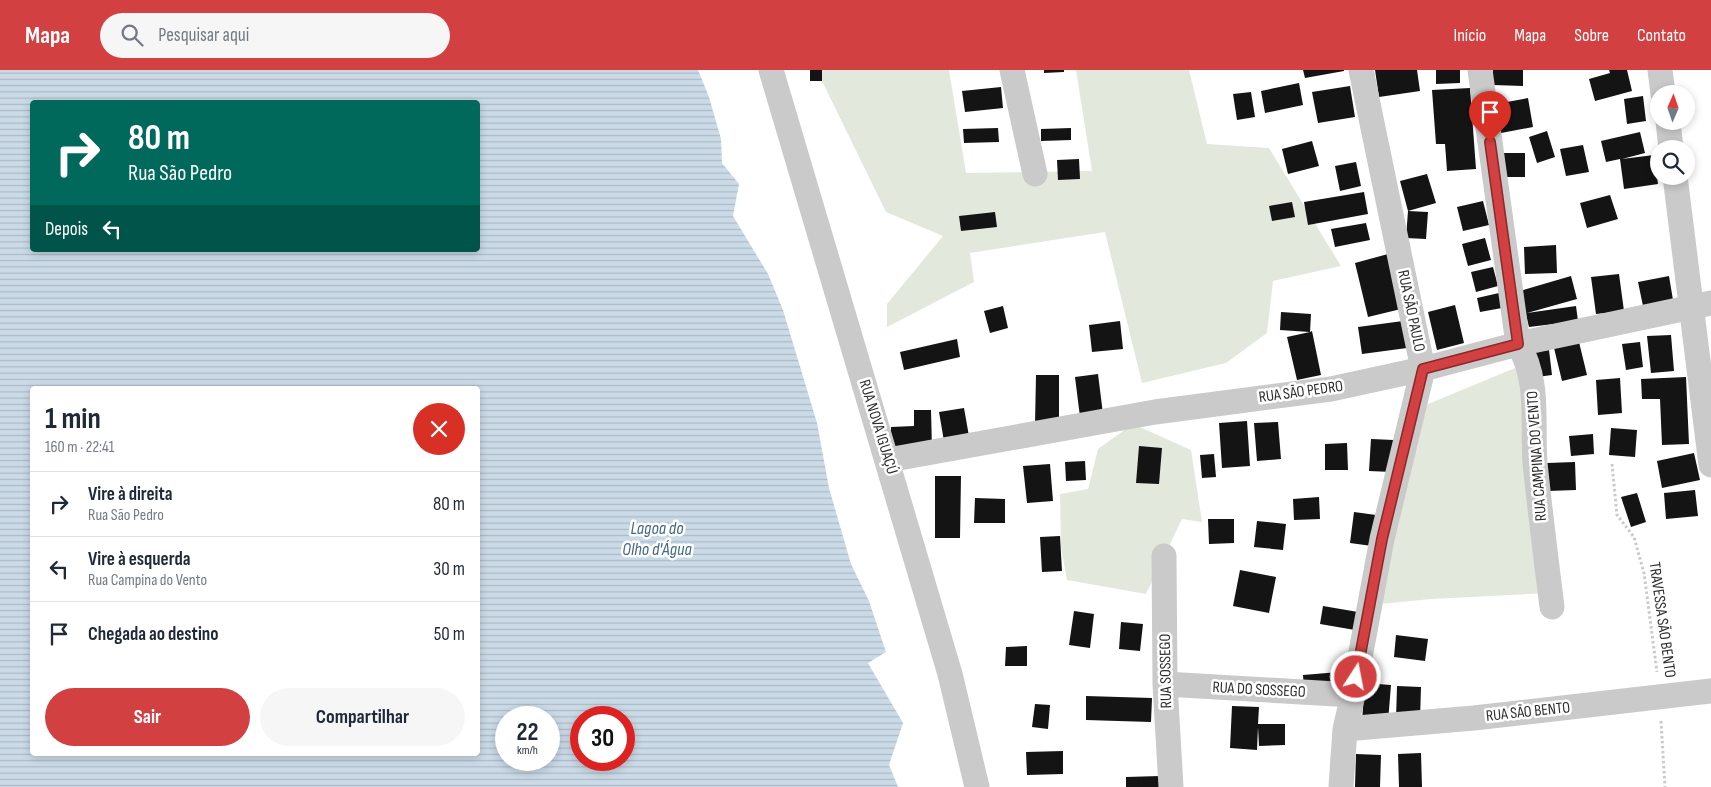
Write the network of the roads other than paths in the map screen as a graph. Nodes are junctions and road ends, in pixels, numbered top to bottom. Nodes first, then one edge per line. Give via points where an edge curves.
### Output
1 (770, 70) edge
2 (1012, 70) edge
3 (1361, 70) edge
4 (1480, 70) edge
5 (1660, 70) edge
6 (1662, 85) edge
7 (1035, 174) dead end
8 (1677, 185) edge
9 (1701, 305) edge
10 (1518, 344) junction
11 (1423, 369) junction
12 (888, 460) junction
13 (1711, 465) edge
14 (1164, 556) dead end
15 (1552, 606) dead end
16 (1165, 684) junction
17 (1711, 691) edge
18 (1353, 695) junction
19 (1344, 729) junction
20 (977, 787) edge
21 (1171, 787) edge
22 (1341, 787) edge

1 - 12 street, RUA NOVA IGUAÇÚ
2 - 7 street
3 - 11 street, RUA SÃO PAULO
4 - 10 street, RUA CAMPINA DO VENTO
5 - 6 street
8 - 9 street
9 - 10 street, RUA SÃO PEDRO
9 - 13 street
10 - 11 street, RUA SÃO PEDRO
10 - 15 street, RUA CAMPINA DO VENTO via 1525,354 1534,397 1535,460
11 - 12 street, RUA SÃO PEDRO via 1331,389 1155,412
11 - 18 street, RUA SÃO PAULO via 1382,539
12 - 20 street, RUA NOVA IGUAÇÚ via 950,674
14 - 16 street, RUA SOSSEGO
16 - 18 street, RUA DO SOSSEGO
16 - 21 street, RUA SOSSEGO
17 - 19 street, RUA SÃO BENTO
18 - 19 street, RUA SÃO PAULO
19 - 22 street, RUA SÃO PAULO

